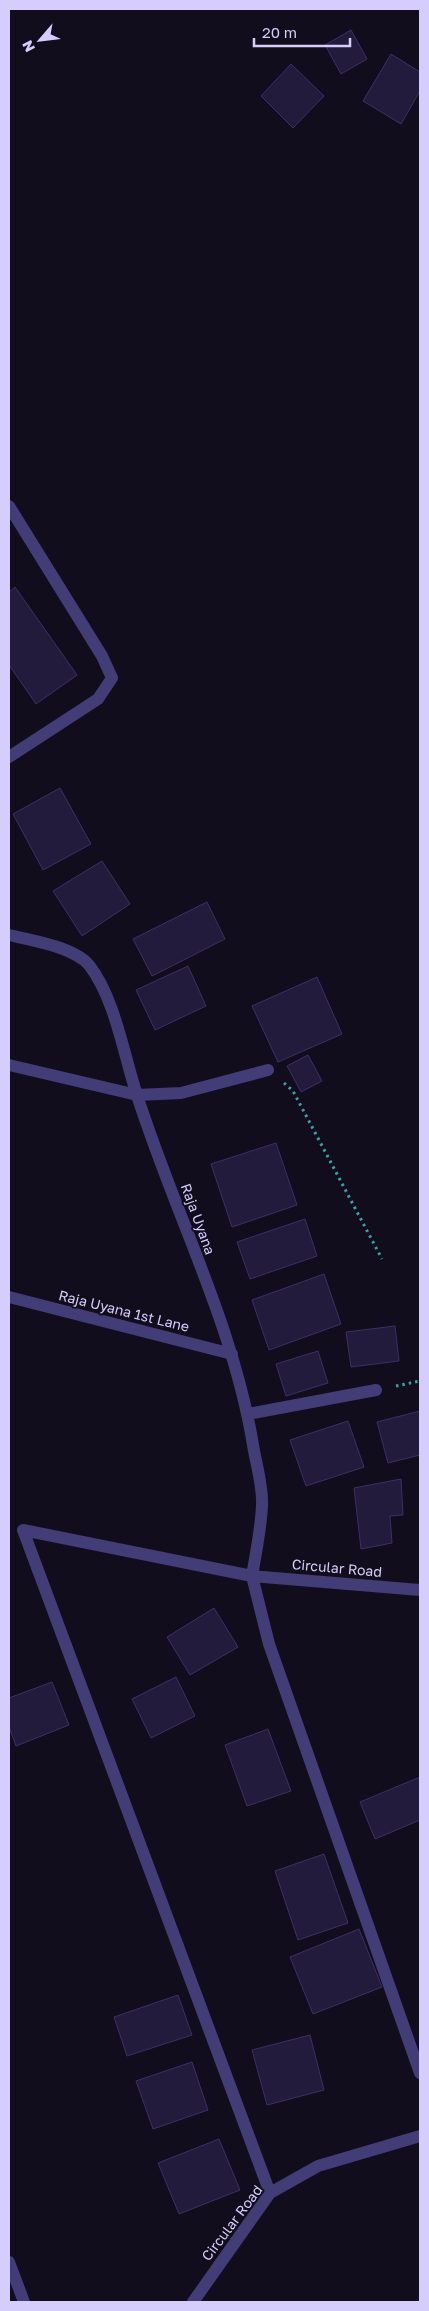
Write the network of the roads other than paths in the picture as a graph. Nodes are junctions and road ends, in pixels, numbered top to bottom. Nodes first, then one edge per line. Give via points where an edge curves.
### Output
1 (9, 506) edge
2 (9, 757) edge
3 (9, 935) edge
4 (9, 1066) edge
5 (268, 1070) road end
6 (137, 1095) junction
7 (9, 1298) edge
8 (232, 1354) junction
9 (376, 1390) dead end
10 (248, 1414) junction
11 (252, 1576) junction
12 (420, 1590) edge
13 (420, 2073) edge
14 (420, 2136) edge
15 (270, 2193) junction
16 (9, 2262) edge
17 (24, 2302) edge
18 (193, 2302) edge

1 - 2 street via 102,656 112,678 98,699
3 - 6 street, Raja Uyana via 62,948 88,964 122,1039
4 - 6 street
5 - 6 street via 181,1093
6 - 8 street, Raja Uyana
7 - 8 street, Raja Uyana 1st Lane
8 - 10 street, Raja Uyana
9 - 10 street
10 - 11 street, Raja Uyana via 262,1503 260,1537
11 - 12 street, Circular Road
11 - 13 street via 269,1644
11 - 15 street, Circular Road via 23,1530
14 - 15 street, Circular Road via 318,2166
15 - 18 street, Circular Road
16 - 17 street

